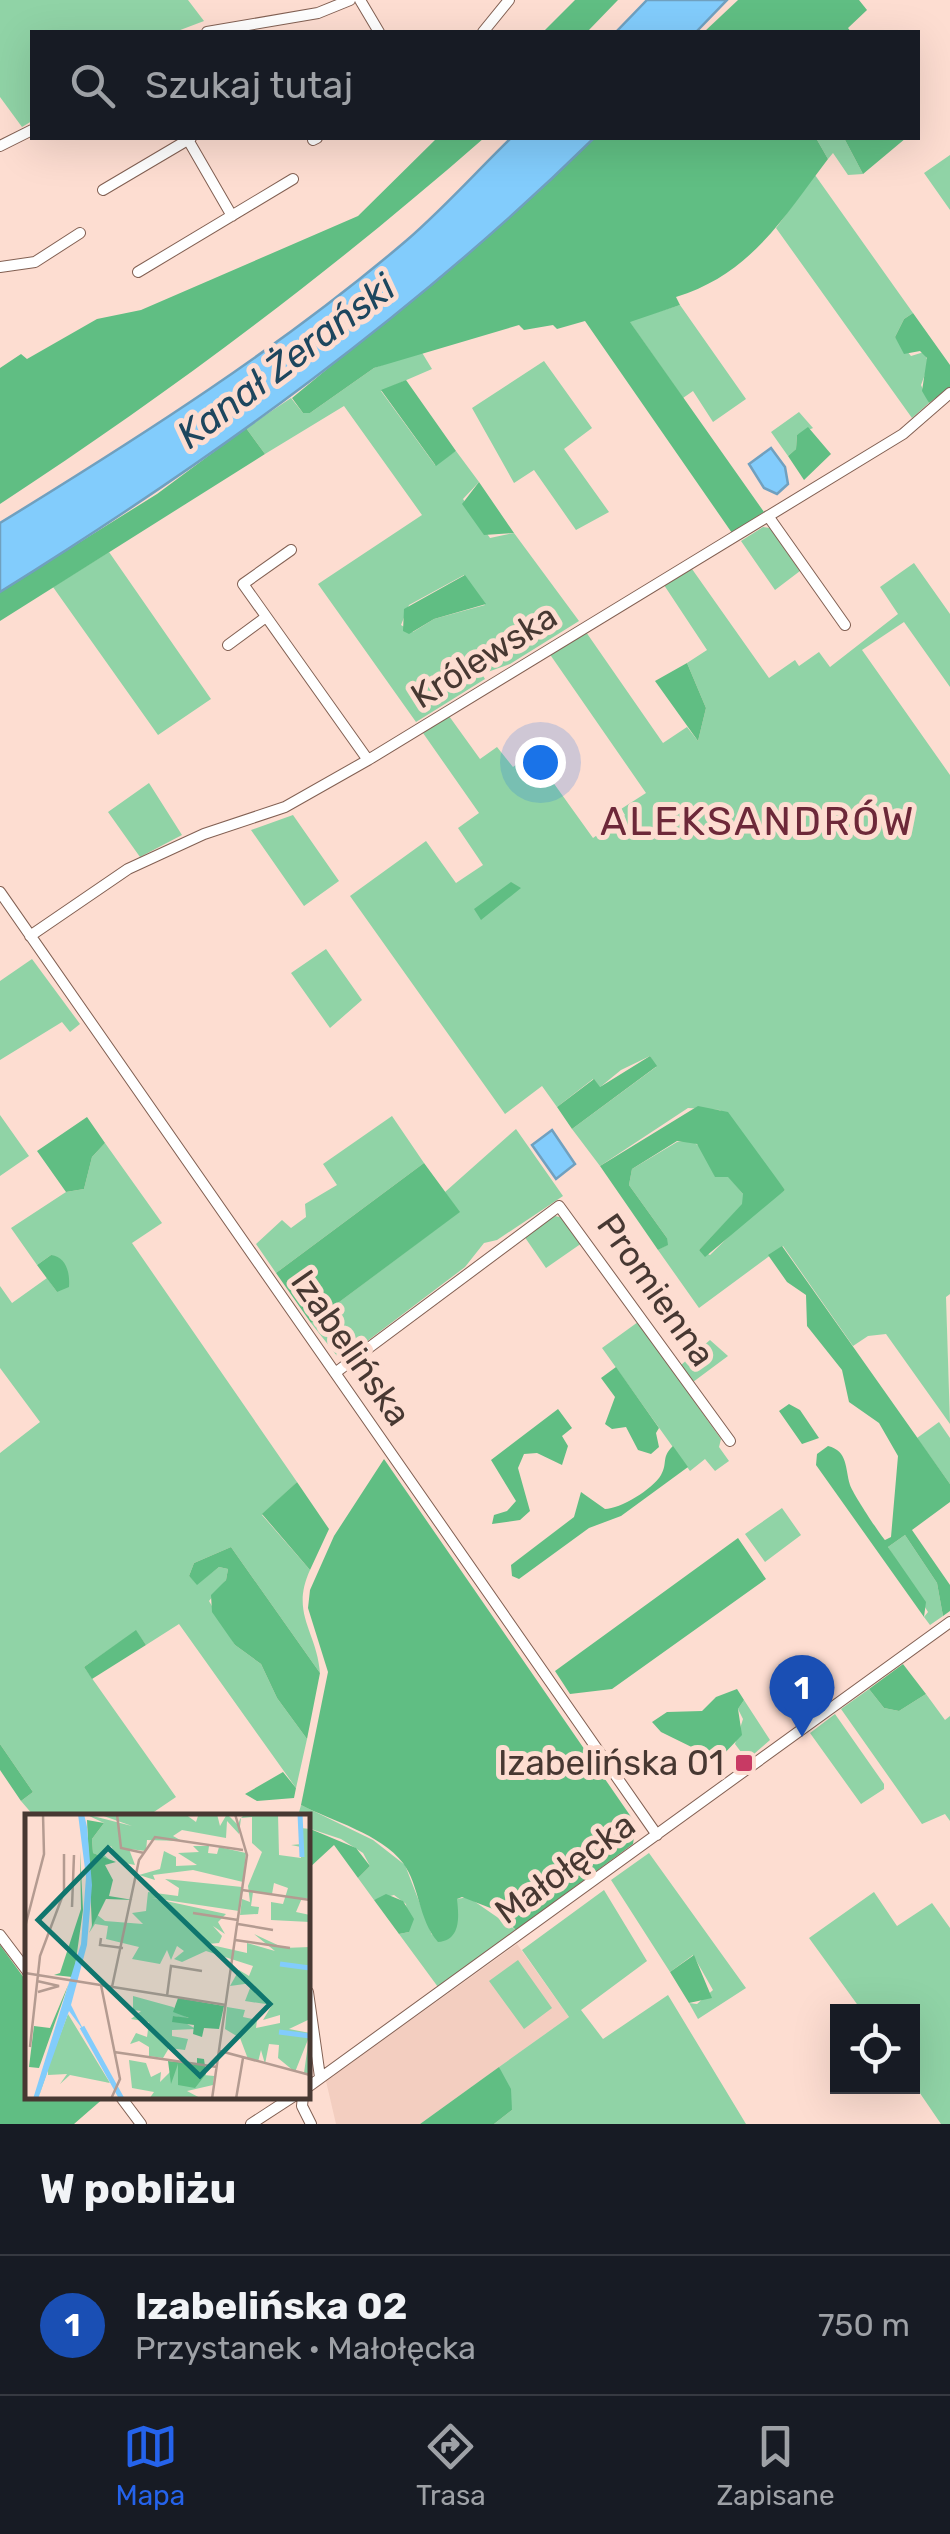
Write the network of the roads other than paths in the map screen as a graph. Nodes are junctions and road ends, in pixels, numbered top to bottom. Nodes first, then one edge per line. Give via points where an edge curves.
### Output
1 (311, 0) edge
2 (350, 0) edge
3 (360, 0) edge
4 (509, 0) edge
5 (318, 13) junction
6 (220, 30) edge
7 (378, 30) edge
8 (485, 30) edge
9 (30, 131) edge
10 (186, 140) edge
11 (190, 140) edge
12 (0, 146) edge
13 (293, 179) dead end
14 (103, 190) dead end
15 (232, 216) junction
16 (80, 233) dead end
17 (0, 268) edge
18 (138, 272) dead end
19 (950, 393) edge
20 (768, 516) junction
21 (291, 550) dead end
22 (266, 617) junction
23 (845, 626) dead end
24 (228, 644) dead end
25 (368, 760) junction
26 (0, 892) edge
27 (30, 936) junction
28 (335, 1373) junction
29 (730, 1441) dead end
30 (950, 1622) edge
31 (657, 1835) junction
32 (0, 1935) edge
33 (25, 1968) edge
34 (310, 2006) edge
35 (320, 2078) junction
36 (310, 2086) edge
37 (122, 2099) edge
38 (289, 2099) edge
39 (302, 2099) edge
40 (141, 2124) edge
41 (251, 2124) edge
42 (312, 2124) edge

1 - 5 street
2 - 5 street
3 - 7 street
4 - 8 street
5 - 6 street
9 - 12 street
10 - 14 street
11 - 15 street
13 - 15 street
15 - 18 street
16 - 17 street via 35,262
19 - 20 street, Królewska via 903,434
20 - 23 street
20 - 25 street, Królewska
21 - 22 street via 243,584
22 - 24 street
22 - 25 street
25 - 27 street, Królewska via 285,807 128,869
26 - 27 street, Izabelińska
27 - 28 street, Izabelińska
28 - 29 street, Promienna via 559,1206
28 - 31 street, Izabelińska
30 - 31 street, Małołęcka
31 - 35 street, Małołęcka
32 - 33 street
34 - 35 street
35 - 36 street, Małołęcka
37 - 40 street
38 - 41 street
39 - 42 street

